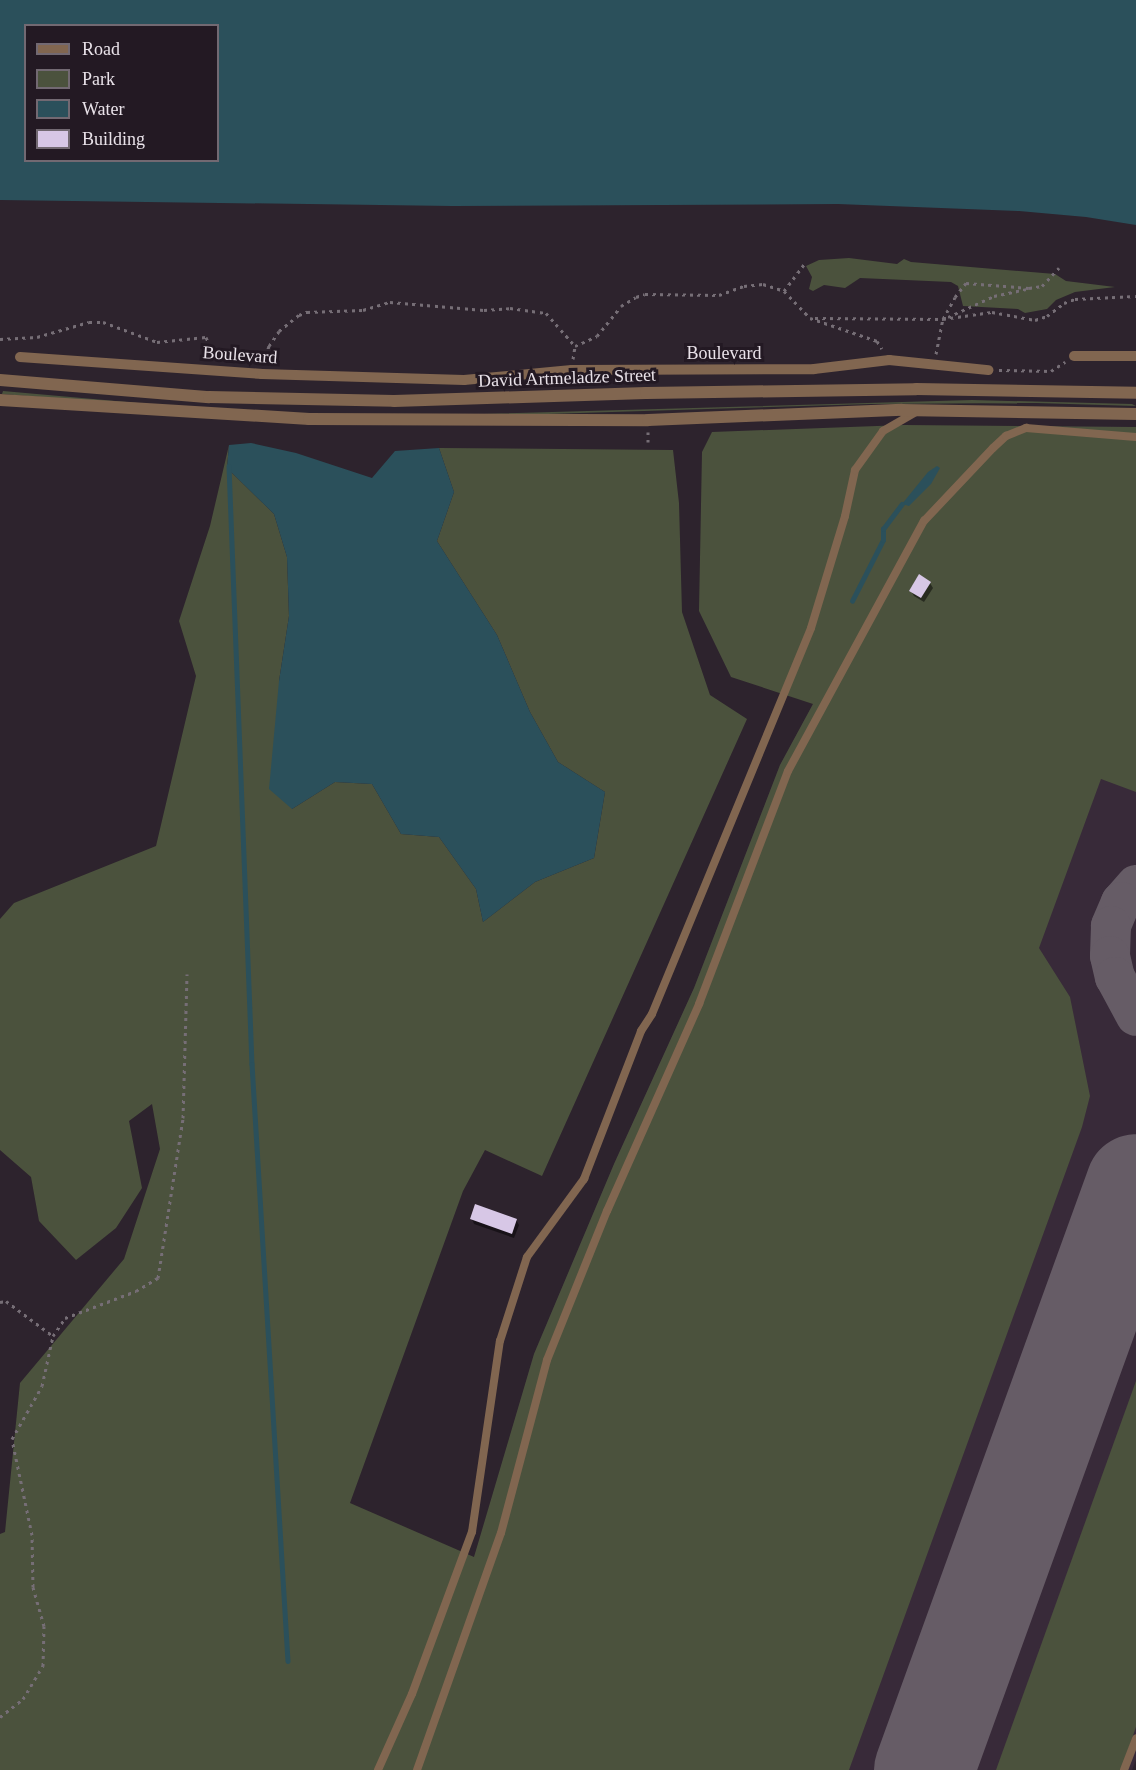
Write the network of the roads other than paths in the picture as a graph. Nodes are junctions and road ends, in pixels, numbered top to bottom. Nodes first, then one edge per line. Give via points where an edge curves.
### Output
1 (1074, 356) road end
2 (1136, 356) edge
3 (20, 357) dead end
4 (988, 370) road end
5 (0, 380) edge
6 (1136, 393) edge
7 (0, 400) edge
8 (921, 410) junction
9 (1136, 414) edge
10 (1136, 437) edge
11 (1136, 1738) edge
12 (378, 1770) edge
13 (417, 1770) edge
14 (1124, 1770) edge

1 - 2 street
3 - 4 street, Boulevard via 262,374 464,380 572,370 814,369 889,360
5 - 6 street, David Artmeladze Street via 209,397 394,401 916,388
7 - 8 street via 309,419 648,420
8 - 9 street
8 - 12 lane via 883,431 855,470 811,628 652,1014 641,1031 584,1179 527,1257 500,1341 472,1532 412,1694
10 - 13 lane via 1026,428 1006,436 993,448 924,522 788,771 699,1004 607,1211 547,1360 501,1533
11 - 14 lane

